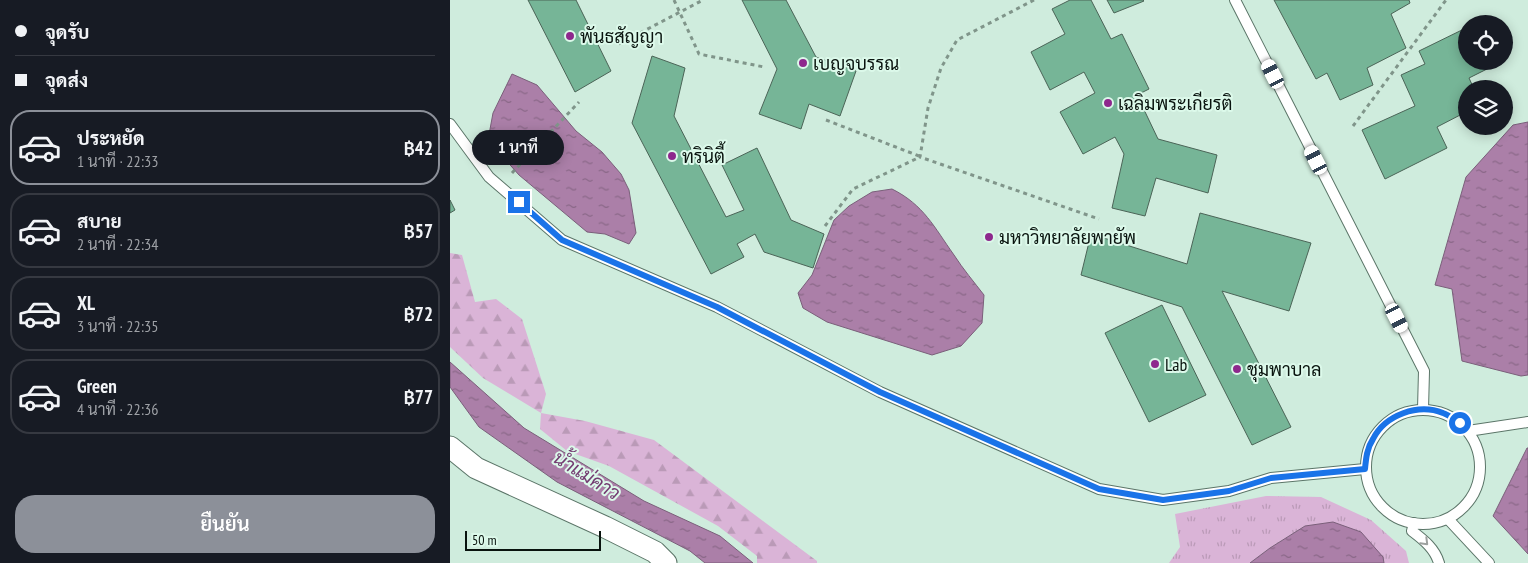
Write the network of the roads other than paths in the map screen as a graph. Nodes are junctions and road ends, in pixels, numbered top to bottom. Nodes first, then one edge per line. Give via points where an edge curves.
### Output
1 (1235, 0) edge
2 (450, 124) edge
3 (1423, 409) junction
4 (1528, 422) edge
5 (1468, 431) junction
6 (450, 447) edge
7 (1365, 469) junction
8 (1448, 519) junction
9 (1414, 523) junction
10 (666, 563) edge
11 (1439, 563) edge
12 (1489, 563) edge

1 - 3 lane via 1424,371
2 - 7 lane via 490,177 562,240 717,307 880,392 1099,489 1163,500 1229,491 1271,478
3 - 5 lane via 1443,413
3 - 7 lane via 1403,412 1387,422 1373,438
4 - 5 lane
5 - 8 lane via 1479,452 1481,470 1477,488 1467,505
6 - 10 street via 476,468 605,527 655,552
7 - 9 lane via 1372,493 1383,508 1396,518
8 - 9 lane via 1429,524
8 - 12 lane
9 -> 11 lane via 1412,531 1437,554

